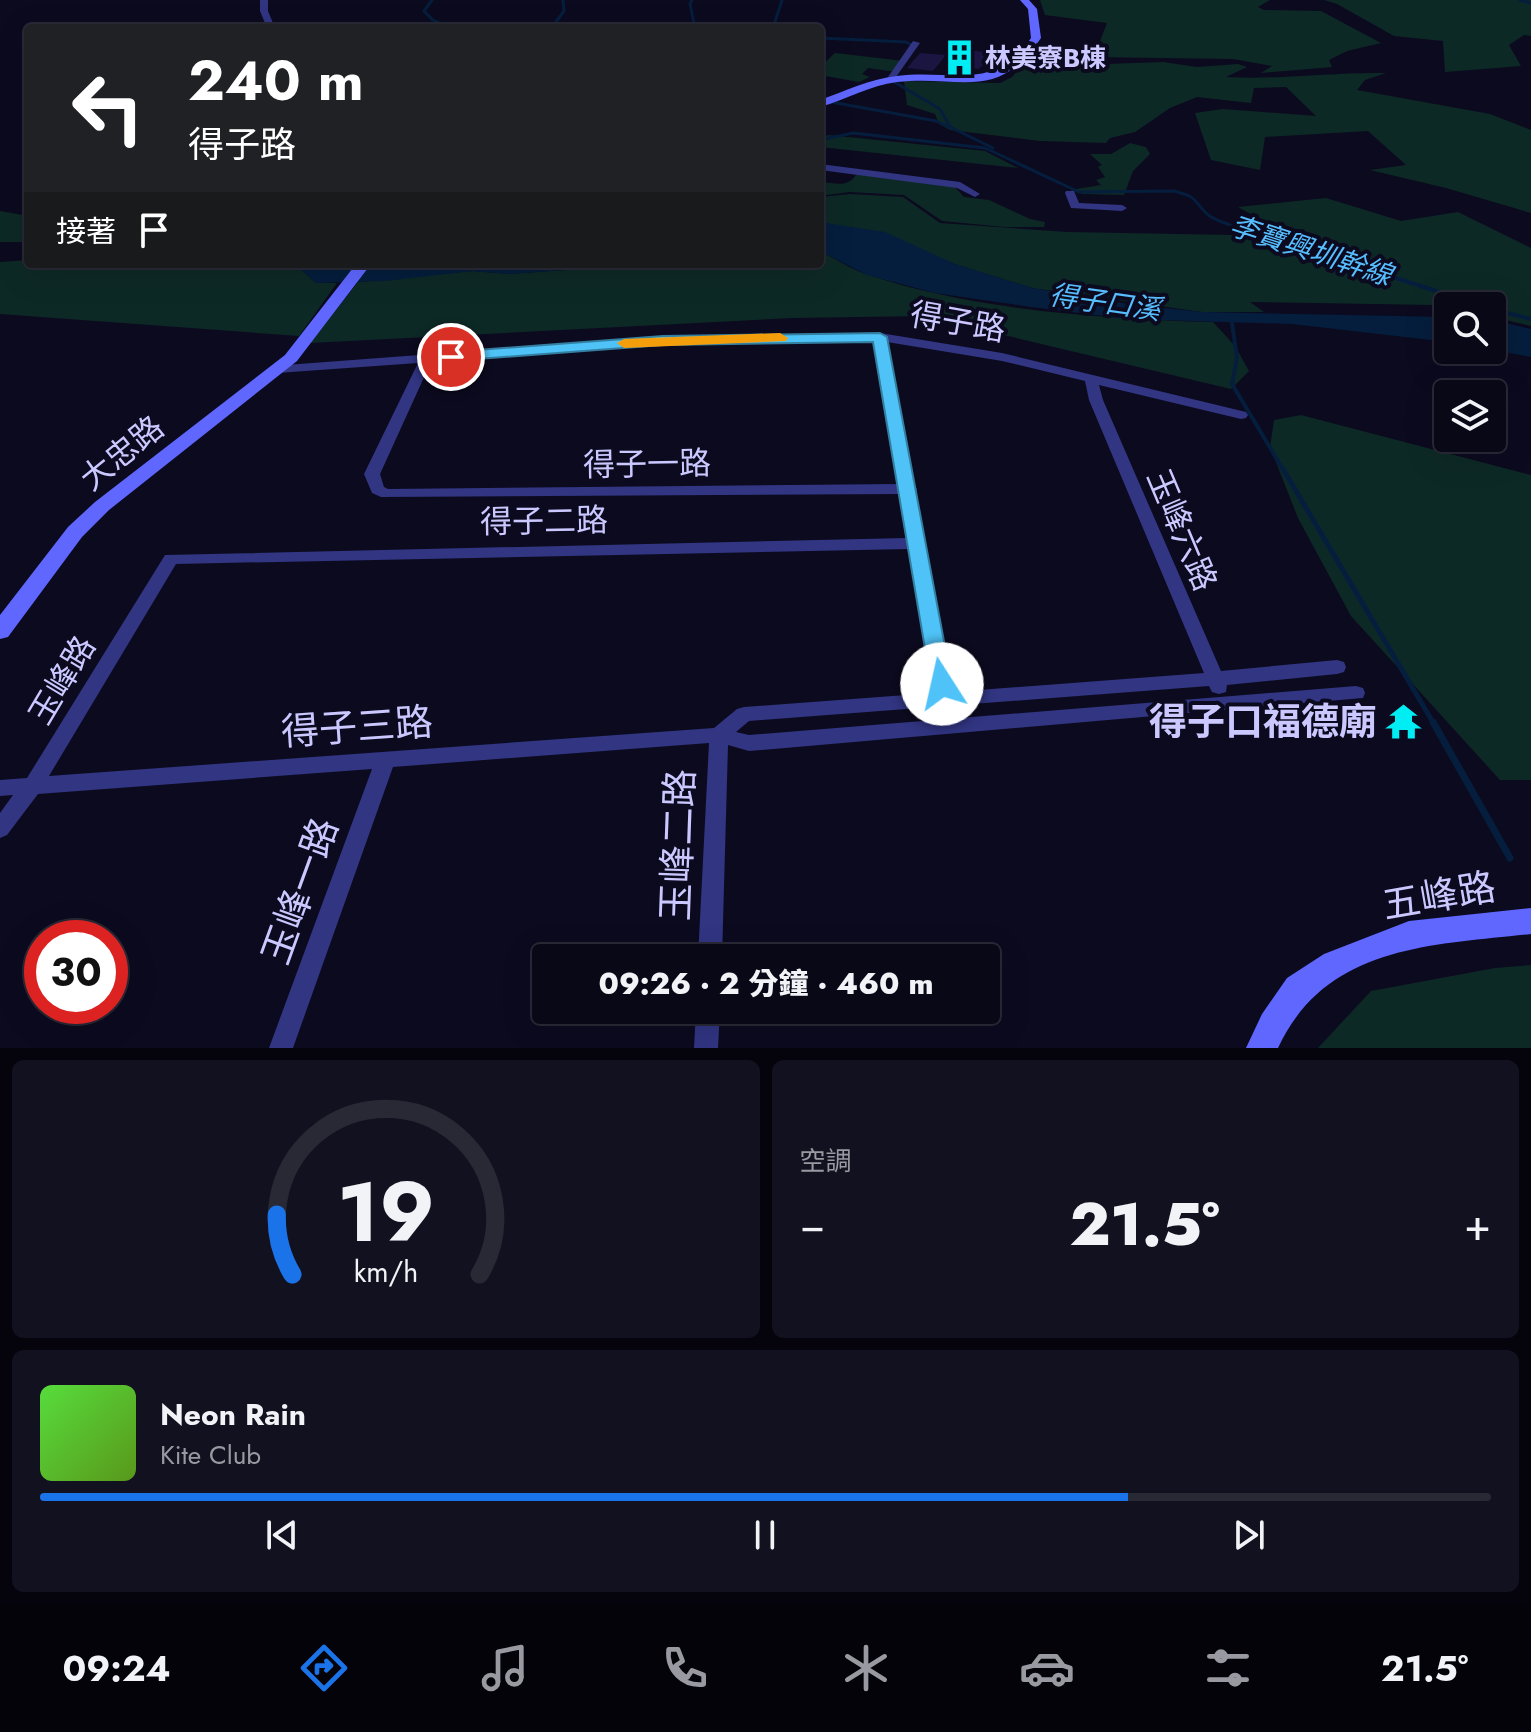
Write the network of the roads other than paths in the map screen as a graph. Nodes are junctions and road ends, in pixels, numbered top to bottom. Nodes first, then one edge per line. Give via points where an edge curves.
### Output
1 (264, 0) edge
2 (1024, 0) edge
3 (269, 24) edge
4 (916, 43) dead end
5 (894, 79) junction
6 (824, 103) edge
7 (824, 168) edge
8 (1070, 193) dead end
9 (975, 194) dead end
10 (1122, 208) dead end
11 (361, 268) edge
12 (880, 337) junction
13 (426, 359) junction
14 (277, 369) junction
15 (1091, 379) junction
16 (1241, 415) dead end
17 (909, 489) junction
18 (918, 543) junction
19 (171, 559) joint
20 (0, 631) edge
21 (1337, 667) dead end
22 (1215, 679) junction
23 (1356, 693) dead end
24 (944, 700) junction
25 (1226, 703) junction
26 (719, 735) junction
27 (386, 759) junction
28 (33, 785) junction
29 (0, 788) edge
30 (0, 829) edge
31 (1531, 921) edge
32 (711, 944) edge
33 (707, 1024) edge
34 (281, 1048) edge
35 (706, 1048) edge
36 (1262, 1048) edge

1 - 3 street
2 - 5 street via 1032,9 1036,38 1011,71 984,78
4 - 5 street
5 - 6 street
7 - 9 street via 960,185
8 - 10 street via 1075,206
11 - 14 street, 大忠路 via 304,344
12 - 13 street, 得子路 via 663,341
12 - 15 street, 得子路 via 1002,357
12 - 17 street
13 - 14 street, 得子路
13 - 17 street, 得子一路 via 372,474 377,490 386,494
14 - 20 street, 大忠路 via 102,506 75,532
15 - 16 street, 得子路
15 - 22 street, 玉峰六路
17 - 18 street
18 - 19 street, 得子二路
18 - 24 street
19 - 28 street, 玉峰路
21 - 22 street
22 - 24 street
22 - 25 street, 玉峰六路
23 - 25 street
24 - 26 street via 744,714
25 - 26 street via 749,743
26 - 27 street, 得子三路
26 - 32 street, 玉峰二路
27 - 28 street, 得子三路
27 - 34 street, 玉峰一路
28 - 29 street, 得子三路
28 - 30 street, 玉峰路
31 - 36 street, 五峰路 via 1409,934 1334,964 1298,988
33 - 35 street

